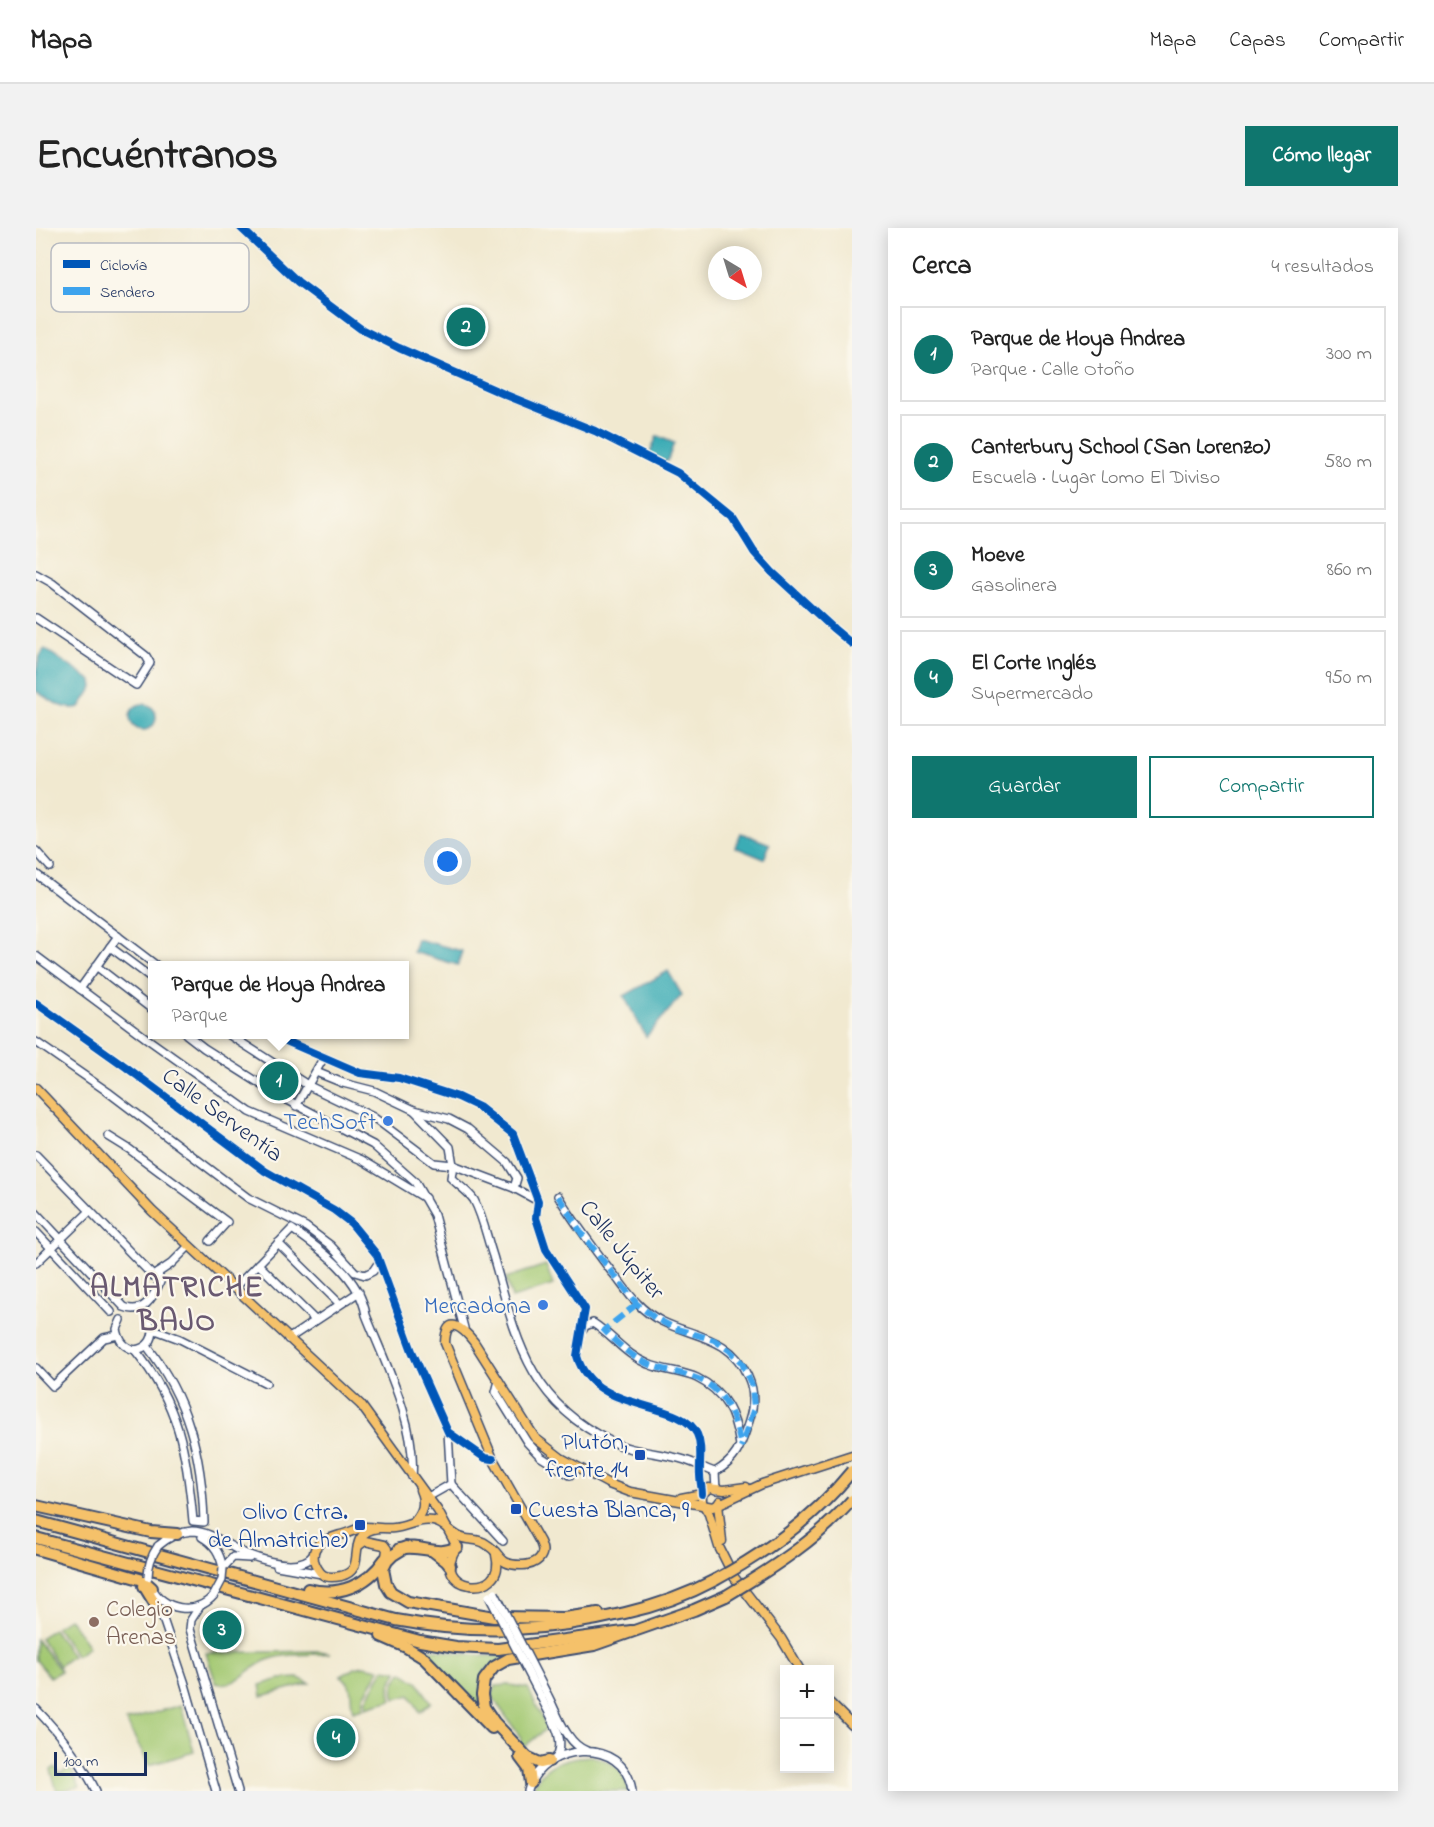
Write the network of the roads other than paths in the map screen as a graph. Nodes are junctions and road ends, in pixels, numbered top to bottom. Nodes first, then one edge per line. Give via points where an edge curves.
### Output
1 (241, 228) edge
2 (36, 574) edge
3 (36, 618) edge
4 (852, 644) edge
5 (36, 851) edge
6 (50, 867) dead end
7 (39, 876) edge
8 (36, 885) edge
9 (118, 936) junction
10 (110, 947) junction
11 (36, 956) edge
12 (150, 961) edge
13 (96, 966) junction
14 (148, 975) edge
15 (80, 989) junction
16 (36, 1003) edge
17 (148, 1006) edge
18 (148, 1038) edge
19 (149, 1039) edge
20 (192, 1039) edge
21 (234, 1039) edge
22 (280, 1039) edge
23 (36, 1042) edge
24 (324, 1057) junction
25 (316, 1072) junction
26 (309, 1086) junction
27 (36, 1088) edge
28 (296, 1106) junction
29 (414, 1110) junction
30 (108, 1136) dead end
31 (36, 1155) edge
32 (453, 1165) junction
33 (514, 1188) junction
34 (558, 1196) dead end
35 (425, 1198) junction
36 (538, 1201) junction
37 (89, 1212) junction
38 (36, 1213) edge
39 (36, 1232) edge
40 (61, 1239) junction
41 (210, 1241) dead end
42 (278, 1243) junction
43 (189, 1246) junction
44 (51, 1248) junction
45 (379, 1262) junction
46 (36, 1263) edge
47 (258, 1264) junction
48 (158, 1273) junction
49 (234, 1288) junction
50 (359, 1292) junction
51 (340, 1304) junction
52 (111, 1312) dead end
53 (147, 1318) dead end
54 (121, 1320) dead end
55 (315, 1320) junction
56 (464, 1328) junction
57 (153, 1329) junction
58 (581, 1334) junction
59 (118, 1335) junction
60 (288, 1338) junction
61 (147, 1346) junction
62 (135, 1350) junction
63 (36, 1368) edge
64 (499, 1381) junction
65 (266, 1383) dead end
66 (448, 1432) junction
67 (741, 1447) junction
68 (852, 1455) edge
69 (493, 1459) junction
70 (701, 1467) junction
71 (852, 1471) edge
72 (714, 1472) junction
73 (570, 1475) dead end
74 (414, 1480) junction
75 (451, 1484) junction
76 (762, 1484) junction
77 (716, 1490) junction
78 (702, 1494) junction
79 (428, 1497) junction
80 (669, 1498) junction
81 (852, 1500) edge
82 (718, 1504) junction
83 (36, 1506) edge
84 (705, 1506) junction
85 (36, 1521) edge
86 (414, 1522) junction
87 (447, 1527) junction
88 (379, 1528) junction
89 (181, 1534) junction
90 (36, 1538) edge
91 (473, 1540) junction
92 (503, 1541) dead end
93 (358, 1546) junction
94 (406, 1547) junction
95 (457, 1547) junction
96 (36, 1549) edge
97 (433, 1551) junction
98 (314, 1554) junction
99 (496, 1555) junction
100 (724, 1556) junction
101 (386, 1557) junction
102 (224, 1565) junction
103 (509, 1565) junction
104 (450, 1566) junction
105 (209, 1569) junction
106 (323, 1575) junction
107 (135, 1577) junction
108 (492, 1578) junction
109 (150, 1583) junction
110 (711, 1583) junction
111 (474, 1586) junction
112 (492, 1594) junction
113 (200, 1606) junction
114 (298, 1608) junction
115 (160, 1612) junction
116 (631, 1631) junction
117 (797, 1665) edge
118 (544, 1696) junction
119 (834, 1707) edge
120 (36, 1709) edge
121 (852, 1725) edge
122 (589, 1752) junction
123 (553, 1760) junction
124 (529, 1787) edge
125 (96, 1791) edge
126 (216, 1791) edge
127 (238, 1791) edge
128 (632, 1791) edge

1 - 4 street via 298,282 362,329 595,431 678,473 723,508 772,572
2 - 3 street via 146,656 150,663 136,685
5 - 6 street
7 - 8 street
7 - 9 street
9 - 10 street
9 - 12 street
10 - 13 street
10 - 14 street
11 - 15 street, Calle Serventía
13 - 15 street
13 - 17 street
15 - 18 street, Calle Serventía
16 - 45 street, Calle Serventía via 265,1171 334,1210 371,1245
19 - 35 street, Calle Serventía via 250,1112 362,1160
20 - 28 street
21 - 26 street
22 - 24 street
23 - 45 street via 248,1198 306,1227 355,1272 365,1275
24 - 25 street
24 - 36 street via 360,1073 399,1078 479,1107 513,1134
25 - 26 street
25 - 29 street via 374,1091
26 - 28 street
26 - 32 street via 373,1117 434,1163
27 - 43 main road
28 - 35 street via 373,1145 415,1182
29 - 32 street via 450,1147
29 - 33 street via 449,1119 468,1129 507,1162 517,1178
30 - 41 street via 227,1222
31 - 37 street
32 - 33 street
32 - 70 street via 451,1178 473,1198 482,1219 528,1364 550,1397 587,1428 612,1442
33 - 36 street
34 - 67 street, Calle Júpiter via 582,1234 637,1304 674,1328 714,1340 742,1363 752,1386 754,1408
35 - 56 street via 442,1241
36 - 58 street via 536,1218 546,1249 585,1310
37 - 40 street
37 - 48 street via 153,1276
38 - 40 street
39 - 44 street
40 - 44 street
40 - 48 street via 131,1310 140,1309 156,1292
42 - 47 street
42 - 50 street via 292,1229 333,1261
42 - 51 street
43 - 48 street
43 - 49 main road
44 - 46 street
44 - 52 street
45 - 66 street, Calle Serventía
47 - 49 street
47 - 55 street
49 - 60 main road
50 - 51 street
50 - 74 street via 405,1418 412,1444
51 - 55 street
53 - 57 street
54 - 59 street
55 - 60 street
56 - 64 main road
56 - 69 main road via 450,1327 445,1343
57 - 61 street
57 - 65 street
58 - 67 street via 585,1326 593,1323 625,1351 649,1364 697,1378 712,1388 736,1421
58 - 70 street via 577,1356 586,1374 602,1389 628,1402 678,1416 691,1424 700,1445
59 - 62 street via 124,1345
59 - 63 street via 104,1338 53,1386
60 - 74 main road via 361,1405
61 - 62 street
61 - 62 street via 165,1369 195,1443 204,1522 193,1521 188,1467 164,1393
64 - 73 street via 496,1392 527,1442 541,1457
64 - 80 main road via 535,1438 547,1449 609,1484 630,1492
66 - 69 street via 485,1458
66 - 75 street
67 - 72 street via 730,1463
68 - 76 main road
69 - 103 main road via 543,1548 543,1555 536,1562
70 - 72 street
70 - 78 street
71 - 110 highway, bridge via 812,1514 777,1542
72 - 77 street
74 - 79 main road
74 - 86 main road via 423,1498 423,1509
75 - 79 street
75 - 92 street
76 - 77 main road
76 - 82 main road
77 - 78 main road via 706,1489
77 - 82 main road via 720,1495
78 - 80 main road
78 - 84 main road
79 - 87 main road
80 - 84 main road
81 - 116 highway, bridge via 814,1536 768,1571 726,1596
82 - 84 main road
82 - 100 main road
83 - 89 highway via 151,1532
84 - 100 main road
85 - 105 highway
86 - 87 main road via 436,1521
86 - 88 main road via 403,1527
87 - 91 main road via 460,1538
87 - 95 main road
88 - 93 main road via 367,1531
88 - 98 main road via 358,1528 326,1538
89 - 98 street via 191,1531 206,1535 279,1563 303,1563
89 - 102 street via 206,1539
89 - 109 street, bridge via 167,1538 151,1555
90 - 114 highway
91 - 95 main road
91 - 99 main road via 488,1545
93 - 101 main road via 365,1541 384,1545
93 - 106 main road via 357,1562 345,1575
94 - 97 highway
94 - 101 highway
94 - 110 highway via 393,1555 383,1569 392,1592 408,1602 494,1617 564,1618
95 - 97 highway via 448,1552
95 - 104 main road
96 - 107 highway
97 - 104 highway
98 - 106 main road
99 - 103 main road
99 - 108 main road
100 - 117 main road via 734,1577
101 - 105 highway via 362,1582 331,1593 242,1572
102 - 106 street via 233,1557 242,1557
102 - 113 street, bridge via 214,1595
103 - 108 main road
104 - 111 main road via 458,1581
105 - 110 highway via 396,1620 463,1629 535,1630 574,1625 643,1609
107 - 109 highway
107 - 115 highway via 147,1588
108 - 111 main road
108 - 112 street
109 - 113 street via 167,1604 189,1609
109 - 115 street
111 - 112 street
112 - 118 street, bridge
113 - 127 street via 190,1620 190,1629
114 - 116 highway via 456,1647 498,1649
114 - 124 highway via 377,1634 424,1658 525,1763 530,1774
115 - 126 street
116 - 123 highway via 594,1646 508,1659 494,1667 484,1680 484,1707 494,1722 527,1757 540,1762
118 - 122 street via 570,1737
118 - 123 street via 561,1740 560,1752
119 - 121 main road
120 - 125 street via 57,1731
122 - 123 street
122 - 128 street via 603,1753 616,1760 627,1773
123 - 124 street via 539,1769

